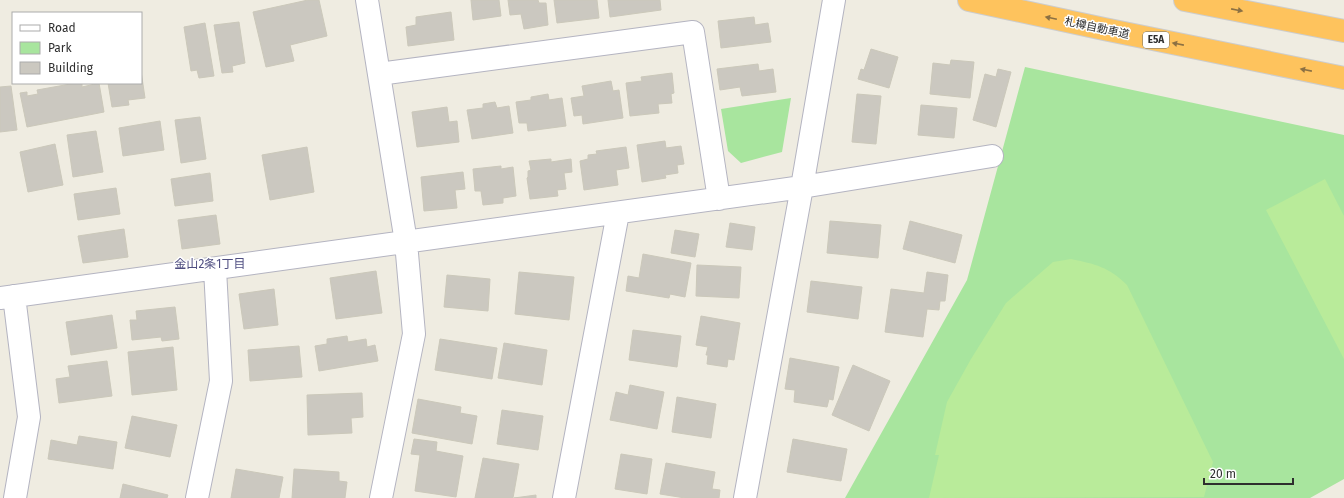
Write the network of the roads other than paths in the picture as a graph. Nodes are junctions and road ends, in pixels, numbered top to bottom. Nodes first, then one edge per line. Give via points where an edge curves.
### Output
1 (367, 0) edge
2 (834, 0) edge
3 (969, 0) edge
4 (1186, 0) edge
5 (1344, 31) edge
6 (379, 74) junction
7 (1344, 78) edge
8 (992, 156) dead end
9 (802, 187) junction
10 (718, 198) junction
11 (618, 212) junction
12 (406, 242) junction
13 (215, 269) junction
14 (7, 297) edge
15 (15, 498) edge
16 (197, 498) edge
17 (381, 498) edge
18 (564, 498) edge
19 (745, 498) edge

1 - 6 street
2 - 9 street
7 -> 3 highway, 札樽自動車道 / E5A
4 -> 5 highway
6 - 10 street via 693,32
6 - 12 street
8 - 9 street
9 - 10 street
9 - 19 street
10 - 11 street
11 - 12 street
11 - 18 street
12 - 13 street
12 - 17 street via 414,334
13 - 14 street
13 - 16 street via 221,381
14 - 15 street via 29,417

